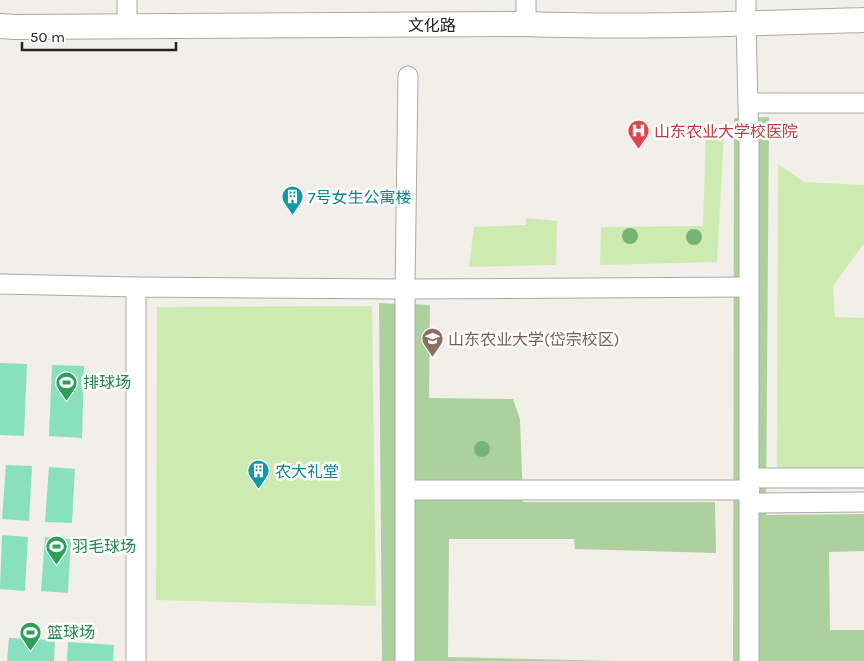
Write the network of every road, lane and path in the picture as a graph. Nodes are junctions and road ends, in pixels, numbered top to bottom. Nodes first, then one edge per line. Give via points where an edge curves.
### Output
1 (127, 0) edge
2 (526, 0) edge
3 (746, 0) edge
4 (864, 20) edge
5 (526, 24) junction
6 (746, 24) junction
7 (0, 26) edge
8 (127, 26) junction
9 (408, 76) dead end
10 (748, 103) junction
11 (864, 103) edge
12 (0, 284) edge
13 (749, 286) junction
14 (136, 287) junction
15 (405, 289) junction
16 (864, 478) edge
17 (406, 490) junction
18 (750, 490) junction
19 (864, 502) edge
20 (136, 661) edge
21 (405, 661) edge
22 (749, 661) edge

1 - 8 street
2 - 5 street
3 - 6 street
4 - 6 street, 文化路
5 - 6 street, 文化路
5 - 8 street, 文化路
6 - 10 street
7 - 8 street, 文化路
9 - 15 street
10 - 11 street
10 - 13 street
12 - 14 street
13 - 15 street
13 - 18 street
14 - 15 street
14 - 20 street
15 - 17 street
16 - 18 street
17 - 18 street
17 - 21 street
18 - 19 street
18 - 22 street

